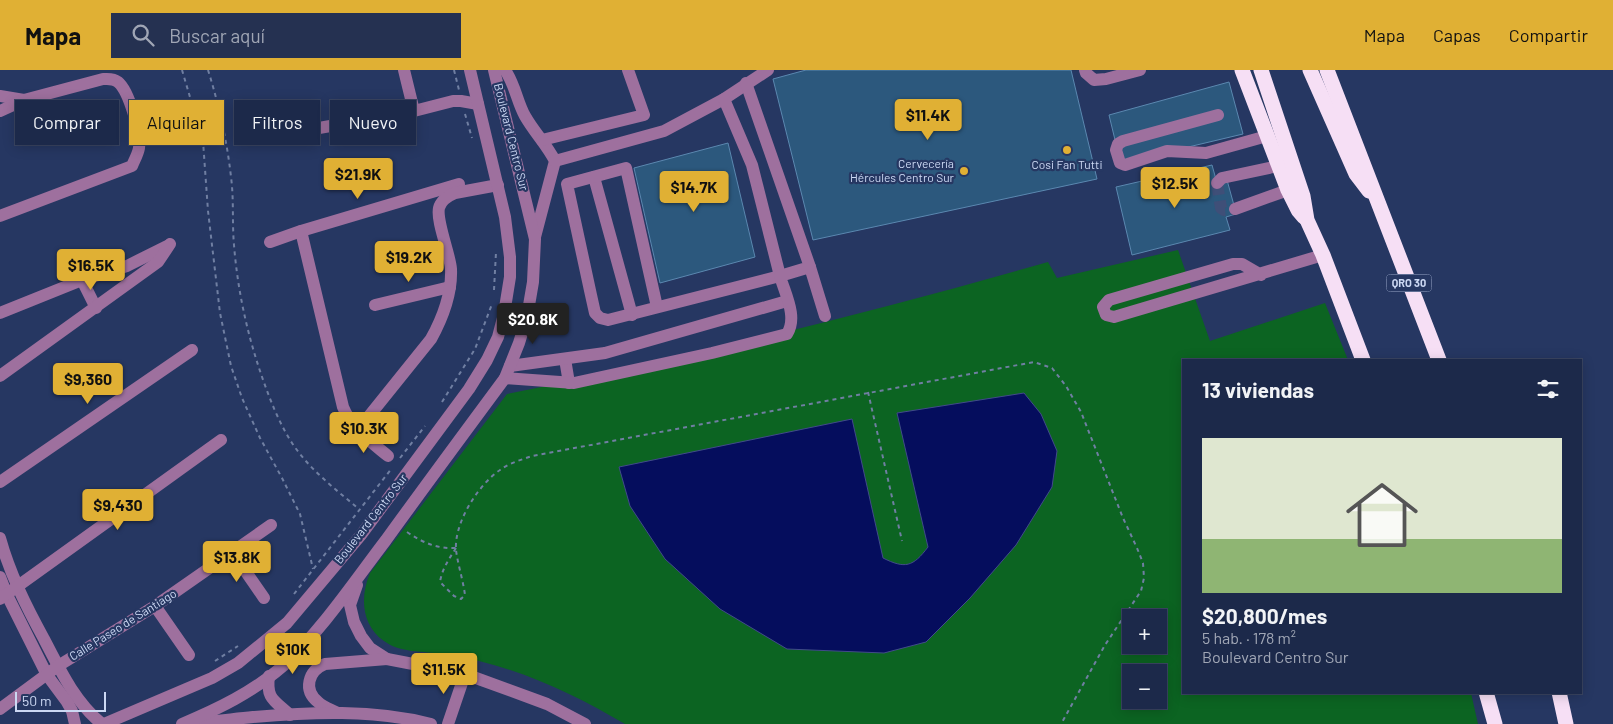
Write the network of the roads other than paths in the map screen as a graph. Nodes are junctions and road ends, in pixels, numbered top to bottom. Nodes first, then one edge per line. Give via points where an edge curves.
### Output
1 (404, 70) edge
2 (470, 70) edge
3 (494, 70) edge
4 (505, 70) edge
5 (628, 70) edge
6 (768, 70) edge
7 (1085, 70) edge
8 (1140, 70) edge
9 (1242, 70) edge
10 (1261, 70) edge
11 (1310, 70) edge
12 (1327, 70) edge
13 (746, 83) junction
14 (473, 85) junction
15 (0, 96) edge
16 (724, 99) junction
17 (24, 100) joint
18 (411, 100) edge
19 (453, 101) junction
20 (15, 104) edge
21 (478, 104) junction
22 (416, 110) edge
23 (0, 111) edge
24 (644, 115) junction
25 (1218, 115) dead end
26 (664, 131) junction
27 (1267, 136) junction
28 (542, 140) junction
29 (771, 158) junction
30 (556, 162) junction
31 (752, 166) junction
32 (1278, 166) junction
33 (594, 176) junction
34 (497, 182) junction
35 (1216, 183) dead end
36 (1288, 190) junction
37 (1380, 206) junction
38 (1235, 209) dead end
39 (0, 216) edge
40 (1307, 220) junction
41 (301, 231) junction
42 (535, 239) junction
43 (270, 242) dead end
44 (1322, 255) junction
45 (810, 267) junction
46 (1261, 274) junction
47 (780, 276) junction
48 (82, 280) junction
49 (450, 287) junction
50 (787, 301) junction
51 (375, 305) dead end
52 (658, 306) junction
53 (96, 308) junction
54 (0, 313) edge
55 (632, 315) junction
56 (825, 316) dead end
57 (192, 350) dead end
58 (565, 358) junction
59 (1362, 359) edge
60 (1439, 359) edge
61 (510, 366) junction
62 (0, 376) edge
63 (505, 378) junction
64 (569, 383) junction
65 (357, 431) junction
66 (221, 440) dead end
67 (388, 456) dead end
68 (0, 482) edge
69 (271, 525) dead end
70 (0, 538) edge
71 (233, 553) junction
72 (362, 572) junction
73 (0, 577) edge
74 (8, 594) edge
75 (264, 598) dead end
76 (155, 606) junction
77 (189, 655) dead end
78 (388, 660) junction
79 (58, 666) junction
80 (465, 674) junction
81 (46, 675) junction
82 (269, 676) junction
83 (1486, 694) edge
84 (1558, 694) edge
85 (0, 709) edge
86 (340, 713) junction
87 (290, 714) junction
88 (408, 722) edge
89 (75, 724) edge
90 (103, 724) edge
91 (182, 724) edge
92 (430, 724) edge
93 (448, 724) edge
94 (586, 724) edge
95 (1494, 724) edge
96 (1566, 724) edge

1 - 18 street
2 - 14 street, Boulevard Centro Sur
3 - 42 street, Boulevard Centro Sur
4 - 28 street via 524,114
5 - 24 street
6 - 13 street
7 - 8 street via 1094,80 1106,80
9 - 27 highway
10 - 40 highway via 1303,196
11 - 37 highway, QRO 30 via 1356,174
12 - 37 highway, QRO 30
13 - 16 street
13 - 29 street
14 - 19 street
14 - 21 street, Boulevard Centro Sur
15 - 17 street
16 - 26 street
16 - 31 street
17 - 39 street via 112,79 118,82 130,102 140,134 139,150 132,166
19 - 21 street
19 - 22 street
20 - 23 street
21 - 34 street, Boulevard Centro Sur
24 - 26 street via 651,124
24 - 28 street
25 - 27 street via 1123,141 1116,150 1118,159 1125,165 1167,151 1206,153
26 - 30 street
27 - 32 highway
28 - 30 street
29 - 31 street
29 - 45 street
30 - 42 street
31 - 47 street
32 - 35 street via 1222,178
32 - 36 highway
33 - 52 street via 626,168
33 - 55 street
33 - 55 street via 567,184 595,313 608,320
34 - 41 street via 460,184
34 - 49 street via 449,195 442,202 439,214 451,268
34 - 90 street, Boulevard Centro Sur via 509,239 507,296 498,337 469,389 361,535 287,623 238,663 212,678
36 - 38 street
36 - 40 highway
37 - 60 highway, QRO 30
40 - 44 highway
41 - 43 street
41 - 65 street via 343,407
42 - 61 street, Boulevard Centro Sur via 530,301
44 - 46 street
44 - 59 highway
45 - 47 street
45 - 56 street
46 - 46 street via 1114,317 1106,315 1103,306 1109,300 1233,264 1242,264
47 - 50 street
47 - 52 street
48 - 53 street
48 - 53 street via 127,266 170,244 158,262
48 - 54 street
49 - 51 street
49 - 65 street via 440,322 431,339
50 - 58 street via 605,353
50 - 64 street via 791,327 787,334
52 - 55 street
53 - 62 street
57 - 68 street
58 - 61 street
58 - 64 street
61 - 63 street, Boulevard Centro Sur
63 - 64 street
63 - 72 street, Boulevard Centro Sur
65 - 67 street
66 - 74 street
69 - 71 street, Calle Paseo de Santiago
70 - 74 street via 6,559
71 - 75 street
71 - 76 street, Calle Paseo de Santiago
72 - 78 street, Boulevard Centro Sur via 350,605 354,622 370,648
72 - 82 street, Boulevard Centro Sur via 309,640
73 - 74 street
74 - 79 street
74 - 81 street
76 - 77 street
76 - 79 street, Calle Paseo de Santiago
78 - 80 street, Boulevard Centro Sur
78 - 86 street via 325,664 316,668 309,681 313,697 323,706
79 - 81 street, Calle Paseo de Santiago
79 - 90 street via 82,705
80 - 93 street
80 - 94 street, Boulevard Centro Sur via 547,704
81 - 85 street, Calle Paseo de Santiago
81 - 89 street via 67,702
82 - 87 street via 270,697
82 - 91 street, Boulevard Centro Sur via 222,707
83 - 95 highway
84 - 96 highway
86 - 87 street
86 - 88 street
87 - 91 street
88 - 92 street

